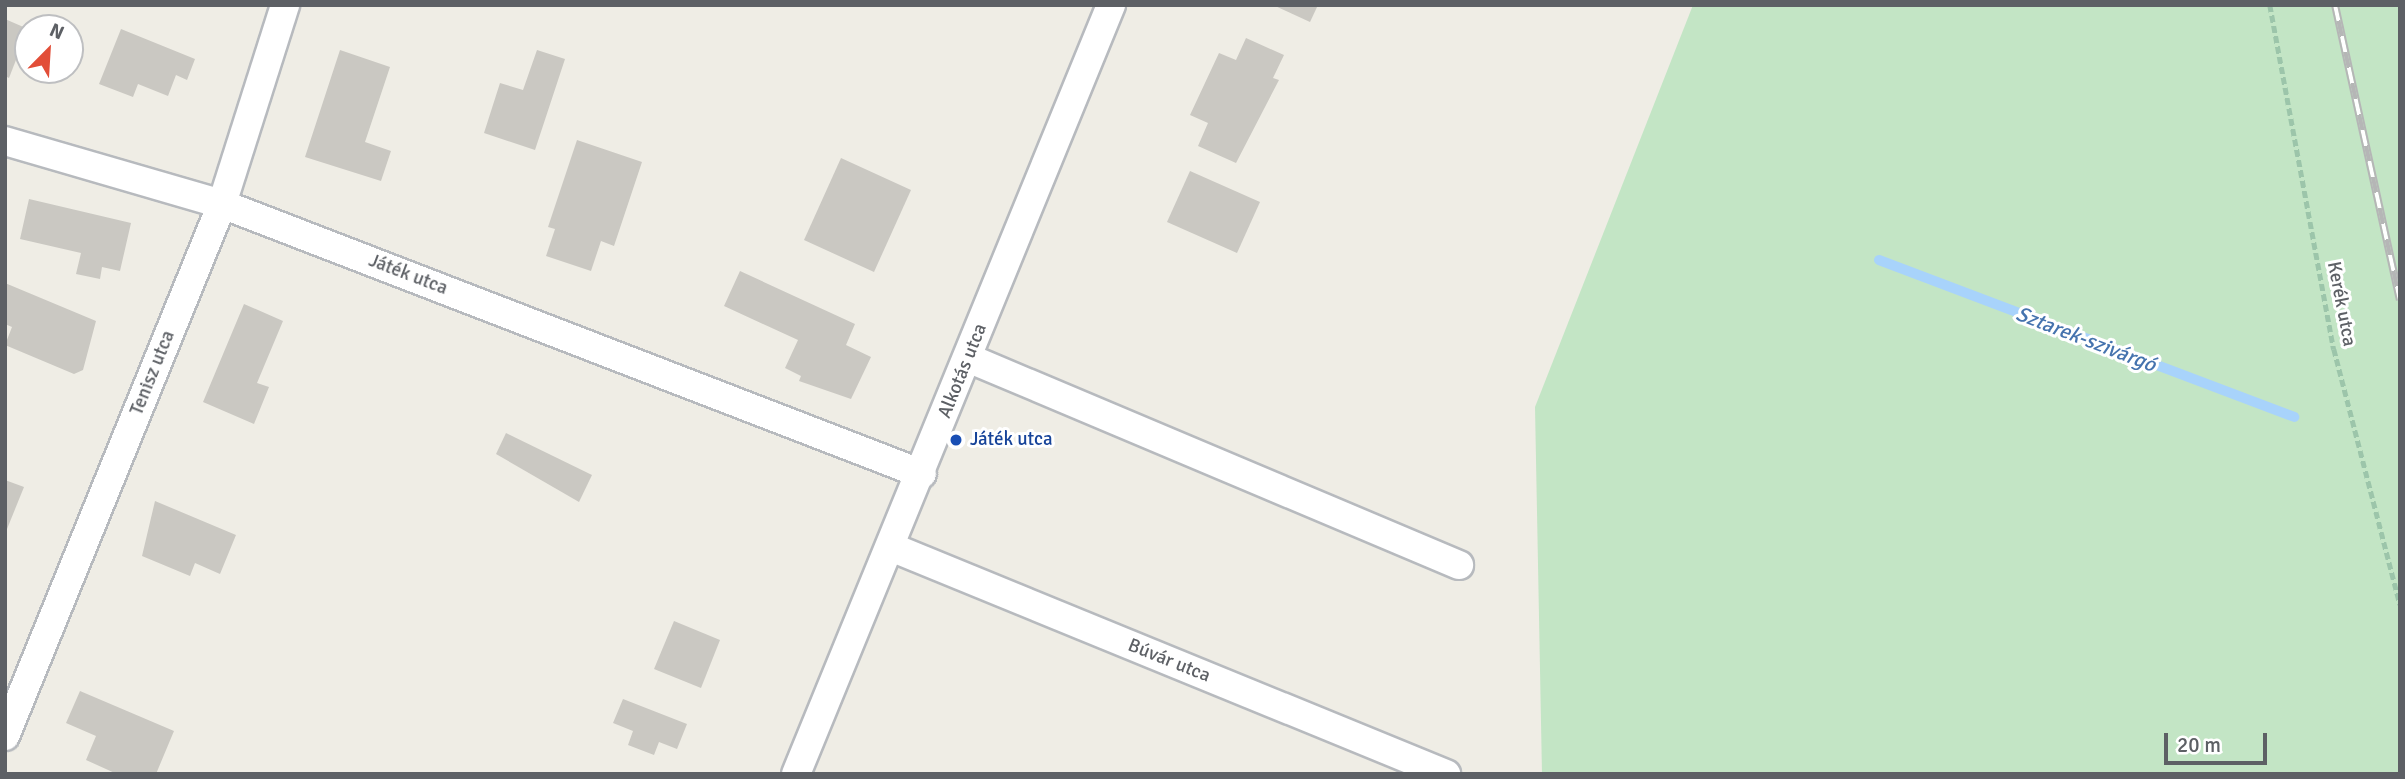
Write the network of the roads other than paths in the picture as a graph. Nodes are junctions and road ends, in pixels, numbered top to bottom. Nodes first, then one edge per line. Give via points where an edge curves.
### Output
1 (285, 5) edge
2 (1111, 5) edge
3 (5, 141) edge
4 (222, 204) junction
5 (968, 358) junction
6 (922, 474) junction
7 (891, 547) junction
8 (1460, 565) dead end
9 (5, 736) edge
10 (796, 774) edge
11 (1446, 774) edge

1 - 4 street, Tenisz utca
2 - 5 street, Alkotás utca
3 - 4 street, Játék utca
4 - 6 street, Játék utca
4 - 9 street, Tenisz utca
5 - 6 street, Alkotás utca
5 - 8 street
6 - 7 street, Alkotás utca
7 - 10 street, Alkotás utca
7 - 11 street, Búvár utca

